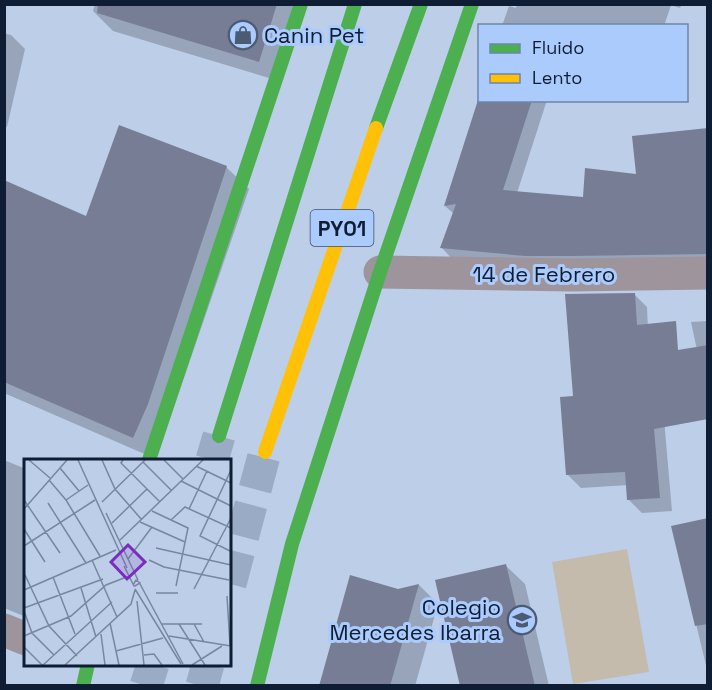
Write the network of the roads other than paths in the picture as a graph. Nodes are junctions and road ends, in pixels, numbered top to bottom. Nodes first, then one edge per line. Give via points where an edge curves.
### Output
1 (301, 4) edge
2 (355, 4) edge
3 (421, 4) edge
4 (472, 4) edge
5 (380, 272) junction
6 (708, 273) edge
7 (219, 436) tunnel mouth
8 (265, 452) tunnel mouth
9 (148, 459) edge
10 (4, 630) edge
11 (24, 638) edge
12 (87, 666) edge
13 (83, 686) edge
14 (257, 686) edge

1 - 9 highway
2 - 7 highway, PY01
3 - 8 highway, PY01
4 - 5 highway
5 - 6 street, 14 de Febrero
5 - 14 highway via 292,544
10 - 11 street
12 - 13 highway

